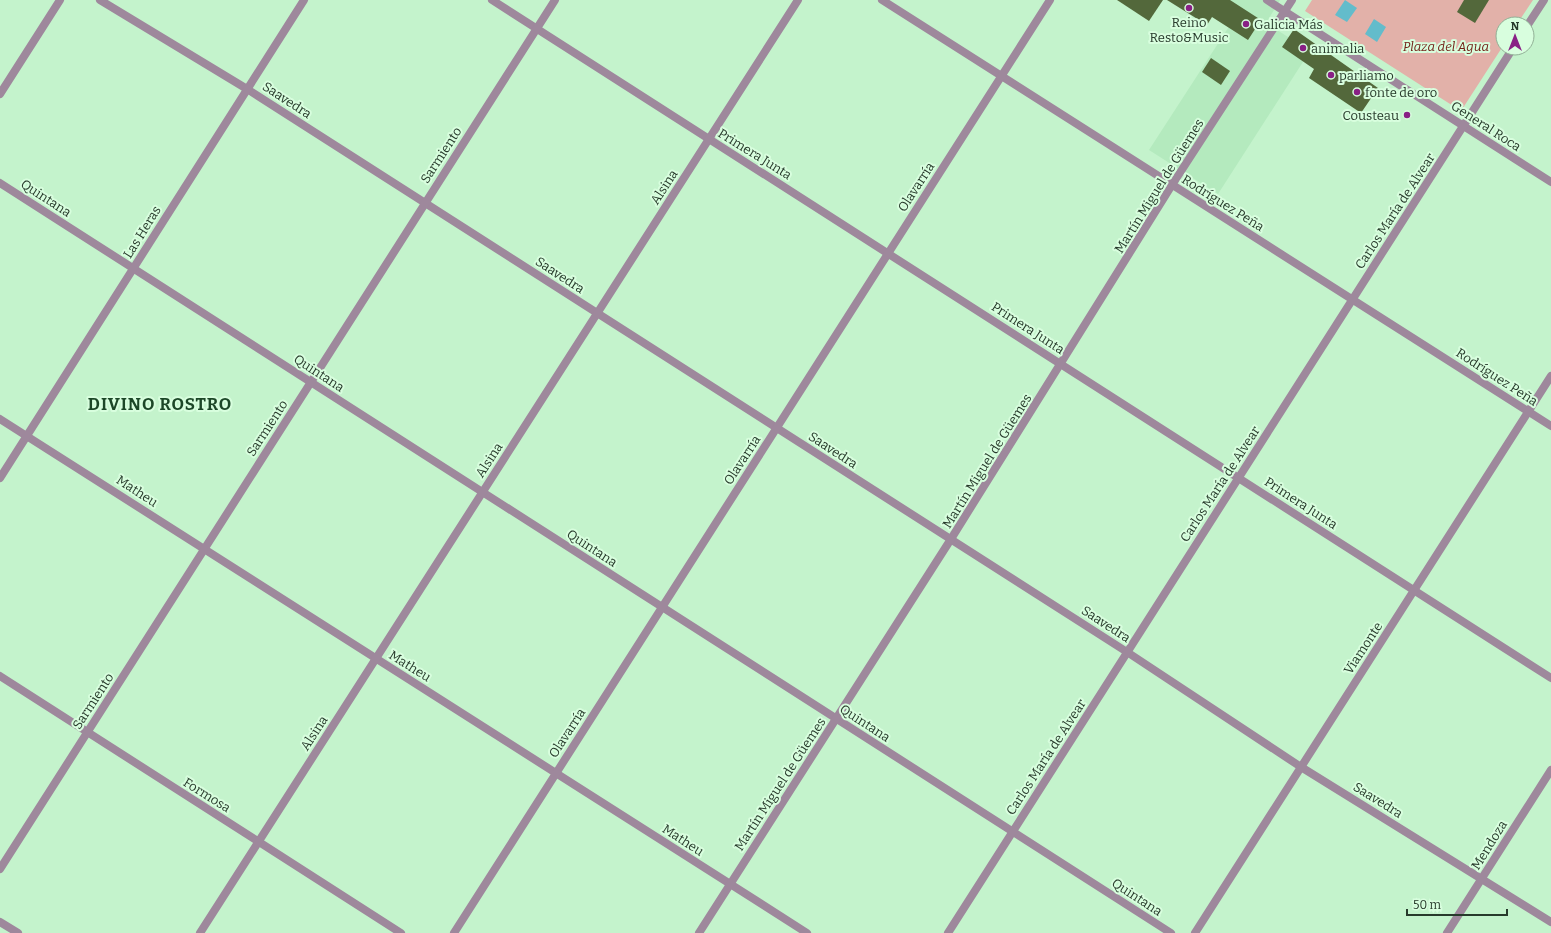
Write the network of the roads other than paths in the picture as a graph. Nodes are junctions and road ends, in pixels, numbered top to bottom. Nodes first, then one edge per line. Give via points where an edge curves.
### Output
1 (60, 0) edge
2 (100, 0) edge
3 (304, 0) edge
4 (492, 0) edge
5 (555, 0) edge
6 (798, 0) edge
7 (882, 0) edge
8 (1050, 0) edge
9 (1267, 0) edge
10 (1292, 0) edge
11 (1544, 0) edge
12 (1285, 11) junction
13 (1534, 16) edge
14 (536, 29) junction
15 (1508, 56) edge
16 (1001, 76) junction
17 (247, 89) junction
18 (0, 94) edge
19 (1463, 126) junction
20 (709, 139) junction
21 (1551, 182) edge
22 (0, 183) edge
23 (1172, 185) junction
24 (425, 203) junction
25 (888, 252) junction
26 (133, 268) junction
27 (1353, 298) junction
28 (597, 313) junction
29 (1062, 364) junction
30 (1551, 376) edge
31 (311, 382) junction
32 (1528, 411) junction
33 (0, 419) edge
34 (1551, 426) edge
35 (776, 428) junction
36 (27, 435) junction
37 (1239, 477) junction
38 (0, 478) edge
39 (482, 492) junction
40 (951, 539) junction
41 (204, 549) junction
42 (1414, 590) junction
43 (662, 607) junction
44 (1127, 652) junction
45 (376, 658) junction
46 (0, 676) edge
47 (1551, 678) edge
48 (836, 719) junction
49 (87, 733) junction
50 (1301, 767) junction
51 (1551, 770) edge
52 (556, 773) junction
53 (1012, 832) junction
54 (258, 841) junction
55 (0, 869) edge
56 (1482, 878) junction
57 (730, 884) junction
58 (0, 922) edge
59 (1551, 922) edge
60 (18, 933) edge
61 (200, 933) edge
62 (401, 933) edge
63 (454, 933) edge
64 (699, 933) edge
65 (807, 933) edge
66 (948, 933) edge
67 (1171, 933) edge
68 (1195, 933) edge
69 (1447, 933) edge

1 - 18 street
2 - 17 street, Saavedra
3 - 17 street, Las Heras
4 - 14 street, Primera Junta
5 - 14 street, Sarmiento
6 - 20 street, Alsina
7 - 16 street, Rodríguez Peña
8 - 16 street, Olavarría
9 - 12 street, General Roca
10 - 12 street, Martín Miguel de Güemes
11 - 13 street
12 - 19 street, General Roca
12 - 23 street, Martín Miguel de Güemes
14 - 20 street, Primera Junta
14 - 24 street, Sarmiento
15 - 19 street, Carlos María de Alvear
16 - 23 street, Rodríguez Peña
16 - 25 street, Olavarría
17 - 24 street, Saavedra
17 - 26 street, Las Heras
19 - 21 street, General Roca
19 - 27 street, Carlos María de Alvear
20 - 25 street, Primera Junta
20 - 28 street, Alsina
22 - 26 street, Quintana
23 - 27 street, Rodríguez Peña
23 - 29 street, Martín Miguel de Güemes
24 - 28 street, Saavedra
24 - 31 street, Sarmiento
25 - 29 street, Primera Junta
25 - 35 street, Olavarría
26 - 31 street, Quintana
26 - 36 street, Las Heras
27 - 32 street, Rodríguez Peña
27 - 37 street, Carlos María de Alvear
28 - 35 street, Saavedra
28 - 39 street, Alsina
29 - 37 street, Primera Junta
29 - 40 street, Martín Miguel de Güemes
30 - 32 street, Viamonte
31 - 39 street, Quintana
31 - 41 street, Sarmiento
32 - 34 street, Rodríguez Peña
32 - 42 street, Viamonte
33 - 36 street, Matheu
35 - 40 street, Saavedra
35 - 43 street, Olavarría
36 - 38 street, Las Heras
36 - 41 street, Matheu
37 - 42 street, Primera Junta
37 - 44 street, Carlos María de Alvear
39 - 43 street, Quintana
39 - 45 street, Alsina
40 - 44 street, Saavedra
40 - 48 street, Martín Miguel de Güemes
41 - 45 street, Matheu
41 - 49 street, Sarmiento
42 - 47 street, Primera Junta
42 - 50 street, Viamonte
43 - 48 street, Quintana
43 - 52 street, Olavarría
44 - 50 street, Saavedra
44 - 53 street, Carlos María de Alvear
45 - 52 street, Matheu
45 - 54 street, Alsina
46 - 49 street, Formosa
48 - 53 street, Quintana
48 - 57 street, Martín Miguel de Güemes
49 - 54 street, Formosa
49 - 55 street, Sarmiento
50 - 56 street, Saavedra
50 - 68 street, Viamonte
51 - 56 street, Mendoza
52 - 57 street, Matheu
52 - 63 street, Olavarría
53 - 66 street, Carlos María de Alvear
53 - 67 street, Quintana
54 - 61 street, Alsina
54 - 62 street, Formosa
56 - 59 street, Saavedra
56 - 69 street, Mendoza
57 - 64 street, Martín Miguel de Güemes
57 - 65 street, Matheu
58 - 60 street

